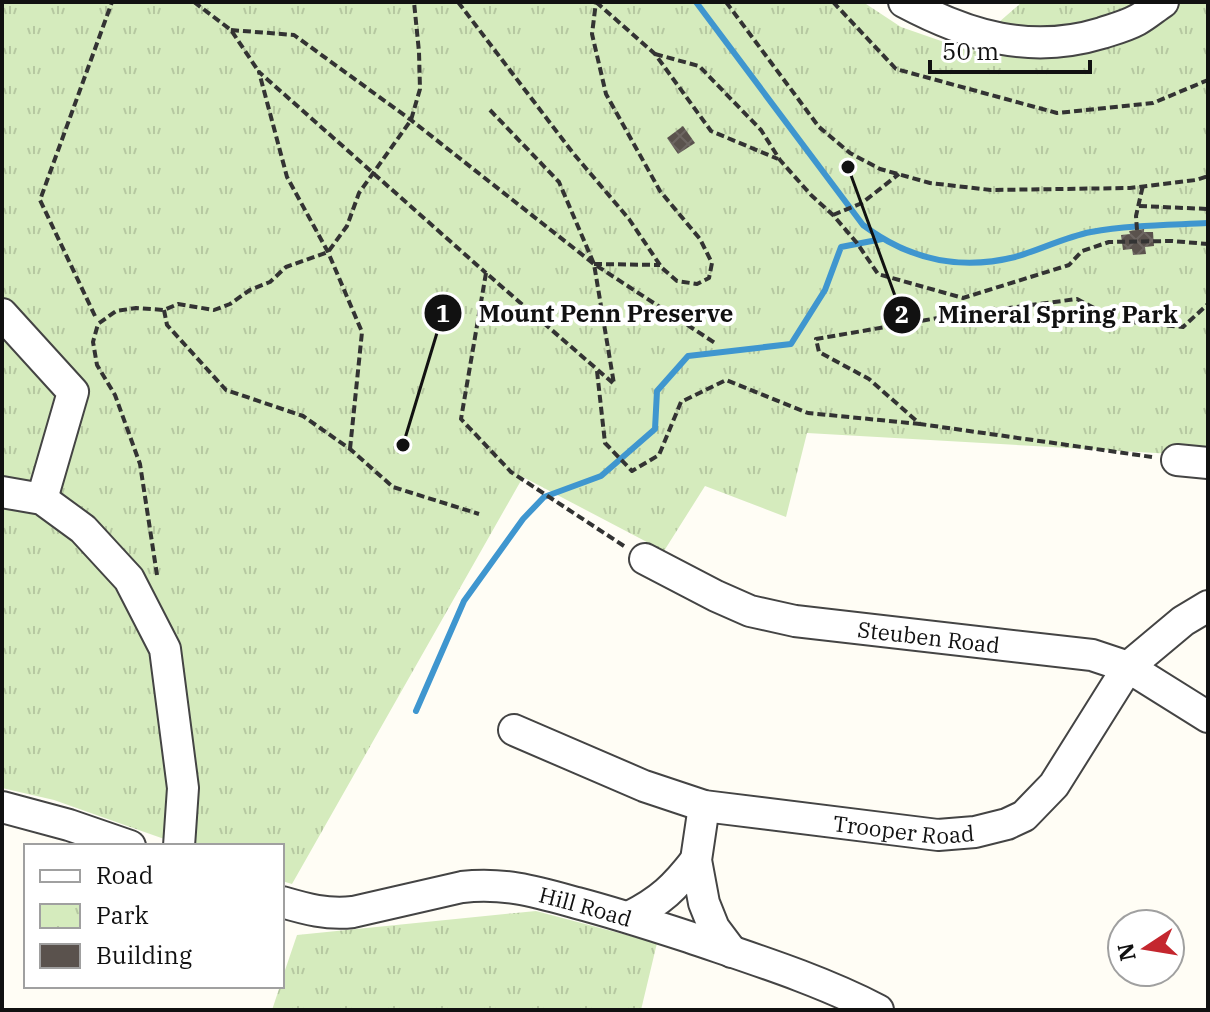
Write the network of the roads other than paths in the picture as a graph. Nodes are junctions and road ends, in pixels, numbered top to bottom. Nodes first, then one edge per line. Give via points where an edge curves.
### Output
1 (904, 2) edge
2 (1163, 2) edge
3 (2, 314) edge
4 (1177, 460) road end
5 (1208, 463) edge
6 (2, 492) edge
7 (42, 499) junction
8 (645, 559) road end
9 (1208, 606) edge
10 (1128, 667) junction
11 (1208, 717) edge
12 (514, 730) dead end
13 (704, 806) junction
14 (2, 807) edge
15 (124, 844) edge
16 (179, 844) edge
17 (696, 860) junction
18 (284, 903) edge
19 (629, 917) junction
20 (732, 952) junction
21 (878, 1010) edge

1 - 2 street via 957,27 1032,43 1086,38 1138,20
3 - 7 street via 73,392
4 - 5 street
6 - 7 street
7 - 16 street via 83,529 129,579 165,649 183,788
8 - 10 street, Steuben Road via 750,611 795,621 1092,655
9 - 10 street, Trooper Road
10 - 11 street, Steuben Road
10 - 13 street, Trooper Road via 1054,785 1024,816 1007,824 938,835
12 - 13 street, Trooper Road
13 - 17 street
14 - 15 street
17 - 19 street via 675,886
17 - 20 street via 704,903
18 - 19 street, Hill Road via 336,914 462,887 509,886
19 - 20 street, Hill Road
20 - 21 street, Hill Road

